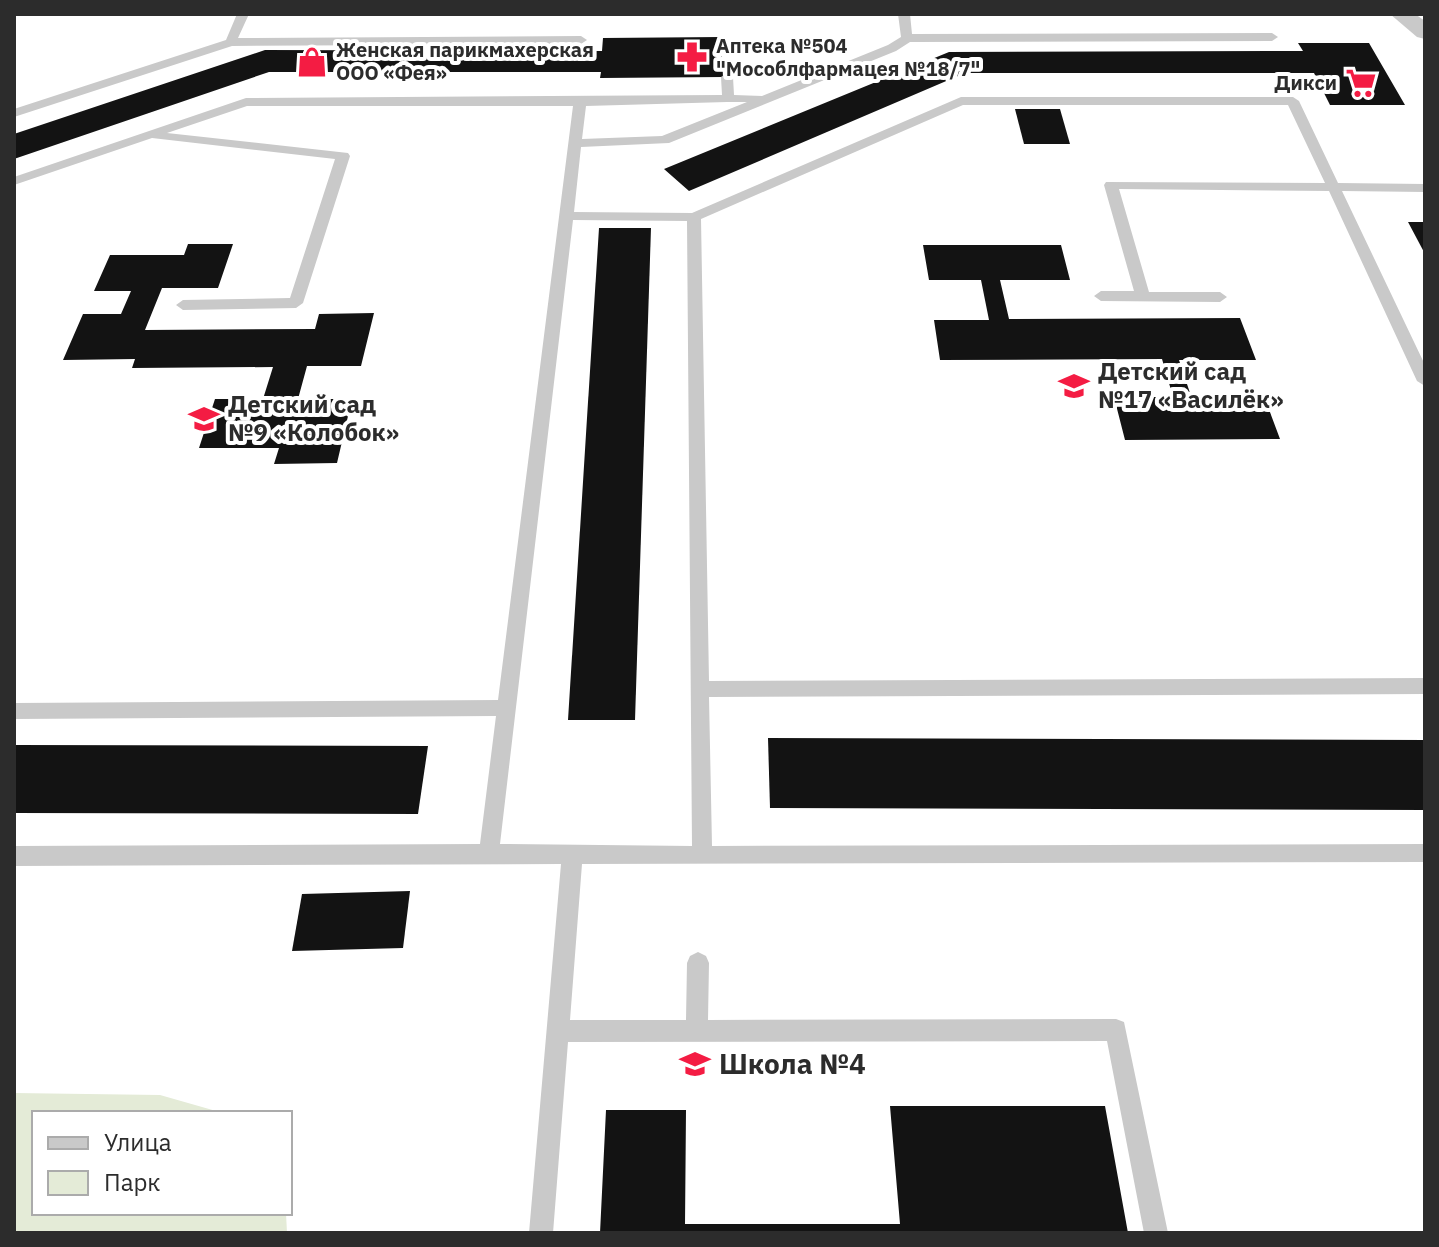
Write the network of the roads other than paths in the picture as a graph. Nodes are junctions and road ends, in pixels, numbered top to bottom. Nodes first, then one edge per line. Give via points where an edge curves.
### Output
1 (243, 14) edge
2 (904, 14) edge
3 (1401, 14) edge
4 (1425, 32) edge
5 (1272, 37) dead end
6 (907, 38) junction
7 (581, 40) dead end
8 (231, 42) junction
9 (727, 77) dead end
10 (767, 97) junction
11 (728, 99) junction
12 (51, 101) junction
13 (14, 102) edge
14 (580, 102) junction
15 (14, 113) edge
16 (150, 135) junction
17 (575, 143) junction
18 (14, 181) edge
19 (1334, 188) junction
20 (1425, 188) edge
21 (566, 216) junction
22 (694, 217) junction
23 (1101, 296) dead end
24 (1143, 296) junction
25 (1220, 297) dead end
26 (183, 305) dead end
27 (1425, 381) edge
28 (1425, 686) edge
29 (700, 689) junction
30 (507, 708) junction
31 (14, 711) edge
32 (489, 853) junction
33 (1425, 853) edge
34 (572, 855) junction
35 (14, 856) edge
36 (702, 856) junction
37 (698, 963) dead end
38 (556, 1031) junction
39 (697, 1031) junction
40 (541, 1233) edge
41 (1156, 1233) edge

1 - 8 lane
2 - 6 lane
3 - 4 street
5 - 6 lane
6 - 10 lane
7 - 8 lane
8 - 12 lane
9 - 11 lane
10 - 11 lane
10 - 17 lane via 664,140
11 - 14 lane
12 - 13 lane
12 - 15 lane
14 - 16 lane via 246,102
14 - 17 lane
16 - 18 lane
16 - 26 lane via 343,156 296,303
17 - 21 lane
19 - 20 lane
19 - 22 lane via 1293,101 961,101
19 - 24 lane via 1111,185
19 - 27 lane
21 - 22 lane
21 - 30 lane
22 - 29 lane
23 - 24 lane
24 - 25 lane
28 - 29 lane
29 - 36 lane
30 - 31 lane
30 - 32 lane
32 - 34 lane
32 - 35 lane
33 - 36 lane
34 - 36 lane
34 - 38 lane
37 - 39 lane
38 - 39 lane
38 - 40 lane
39 - 41 lane via 1116,1030

